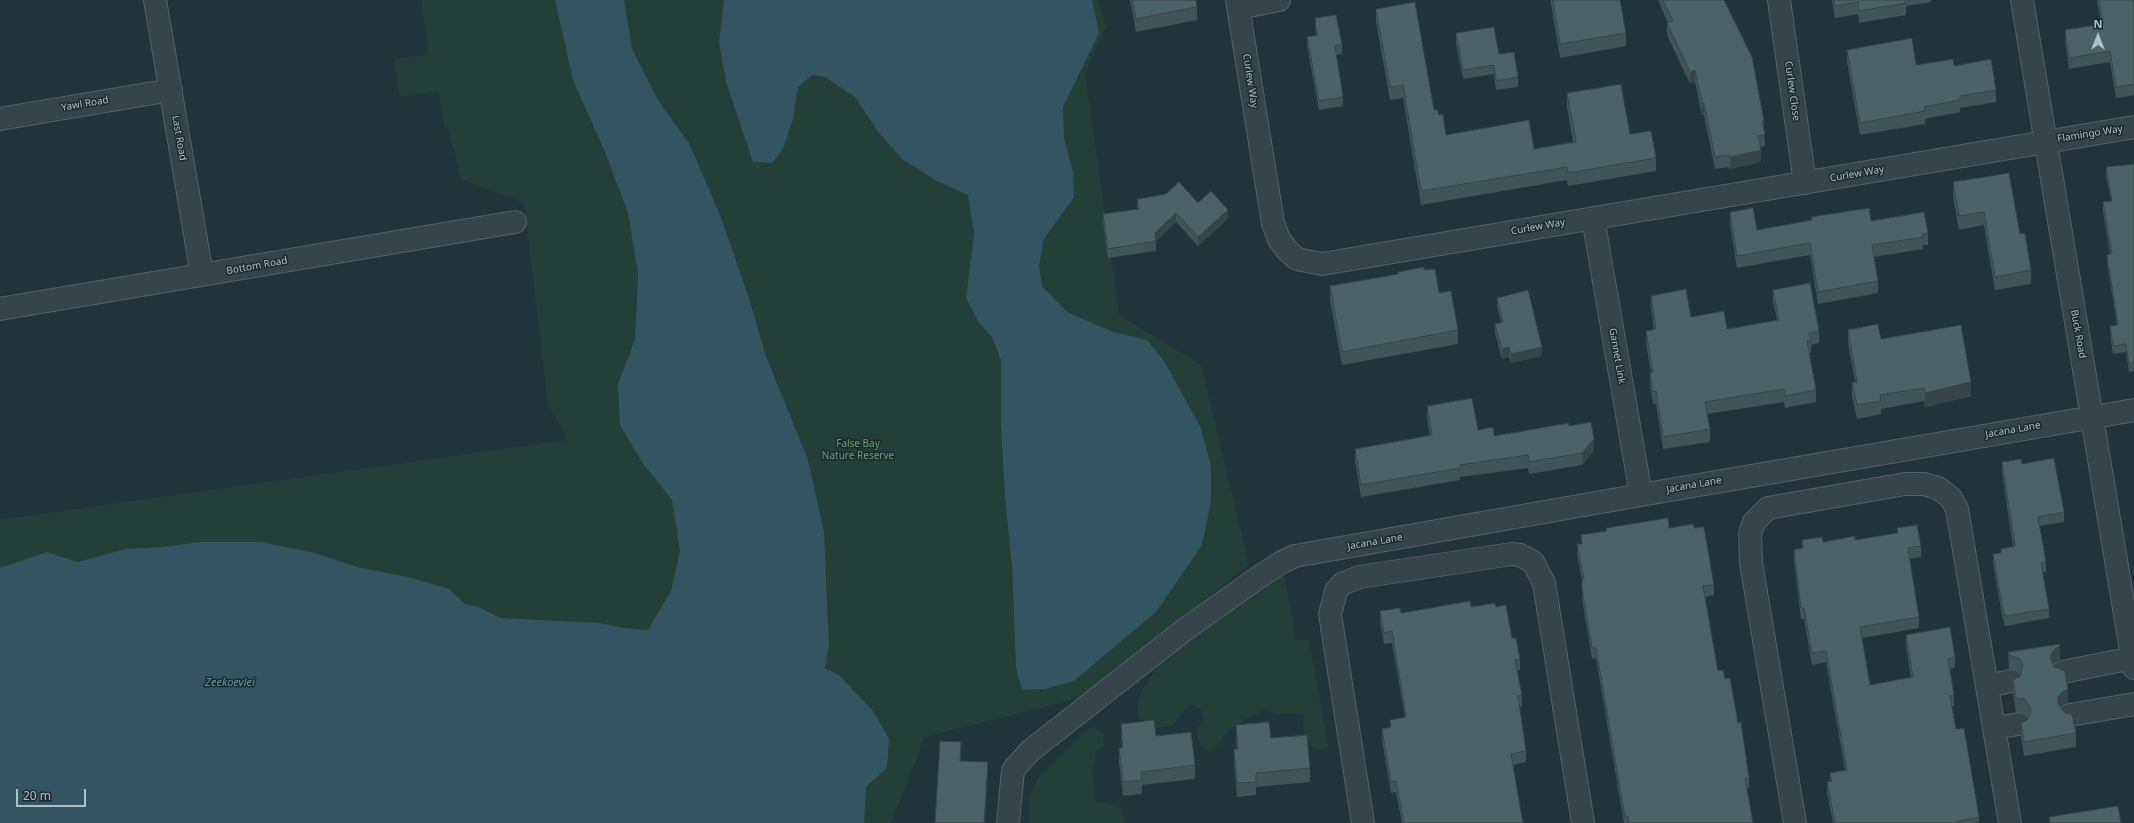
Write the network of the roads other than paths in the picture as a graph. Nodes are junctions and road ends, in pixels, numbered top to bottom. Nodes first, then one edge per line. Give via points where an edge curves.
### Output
1 (155, 0) edge
2 (1279, 0) edge
3 (1780, 0) edge
4 (2022, 0) edge
5 (1238, 4) edge
6 (171, 90) junction
7 (0, 119) edge
8 (2134, 127) edge
9 (2045, 141) junction
10 (1805, 183) junction
11 (1593, 218) junction
12 (514, 222) dead end
13 (202, 275) junction
14 (0, 309) edge
15 (2134, 410) edge
16 (2092, 416) junction
17 (1641, 495) junction
18 (2133, 663) edge
19 (2063, 672) edge
20 (2011, 681) dead end
21 (1987, 686) junction
22 (2134, 704) edge
23 (2070, 715) edge
24 (2018, 724) dead end
25 (1994, 728) junction
26 (1008, 823) edge
27 (1363, 823) edge
28 (1583, 823) edge
29 (1795, 823) edge
30 (2010, 823) edge

1 - 6 street, Last Road
2 - 5 street
3 - 10 street, Curlew Close
4 - 9 street, Buck Road
5 - 11 street, Curlew Way via 1273,223 1279,239 1297,259 1322,264 1337,262
6 - 7 street, Yawl Road
6 - 13 street, Last Road
8 - 9 street, Flamingo Way
9 - 10 street, Curlew Way
9 - 16 street, Buck Road
10 - 11 street, Curlew Way
11 - 17 street, Gannet Link
12 - 13 street, Bottom Road
13 - 14 street, Bottom Road
15 - 16 street, Jacana Lane
16 - 17 street, Jacana Lane
16 - 18 street, Buck Road
17 - 26 street, Jacana Lane via 1295,556 1282,562 1183,631 1030,751 1013,770
18 - 19 street
20 - 21 street
21 - 25 street
21 - 29 street via 1957,509 1950,498 1938,488 1924,484 1906,484 1768,508 1754,522 1750,533 1750,549
22 - 23 street
24 - 25 street
25 - 30 street
27 - 28 street via 1330,614 1336,591 1342,584 1359,577 1512,554 1533,562 1544,583

